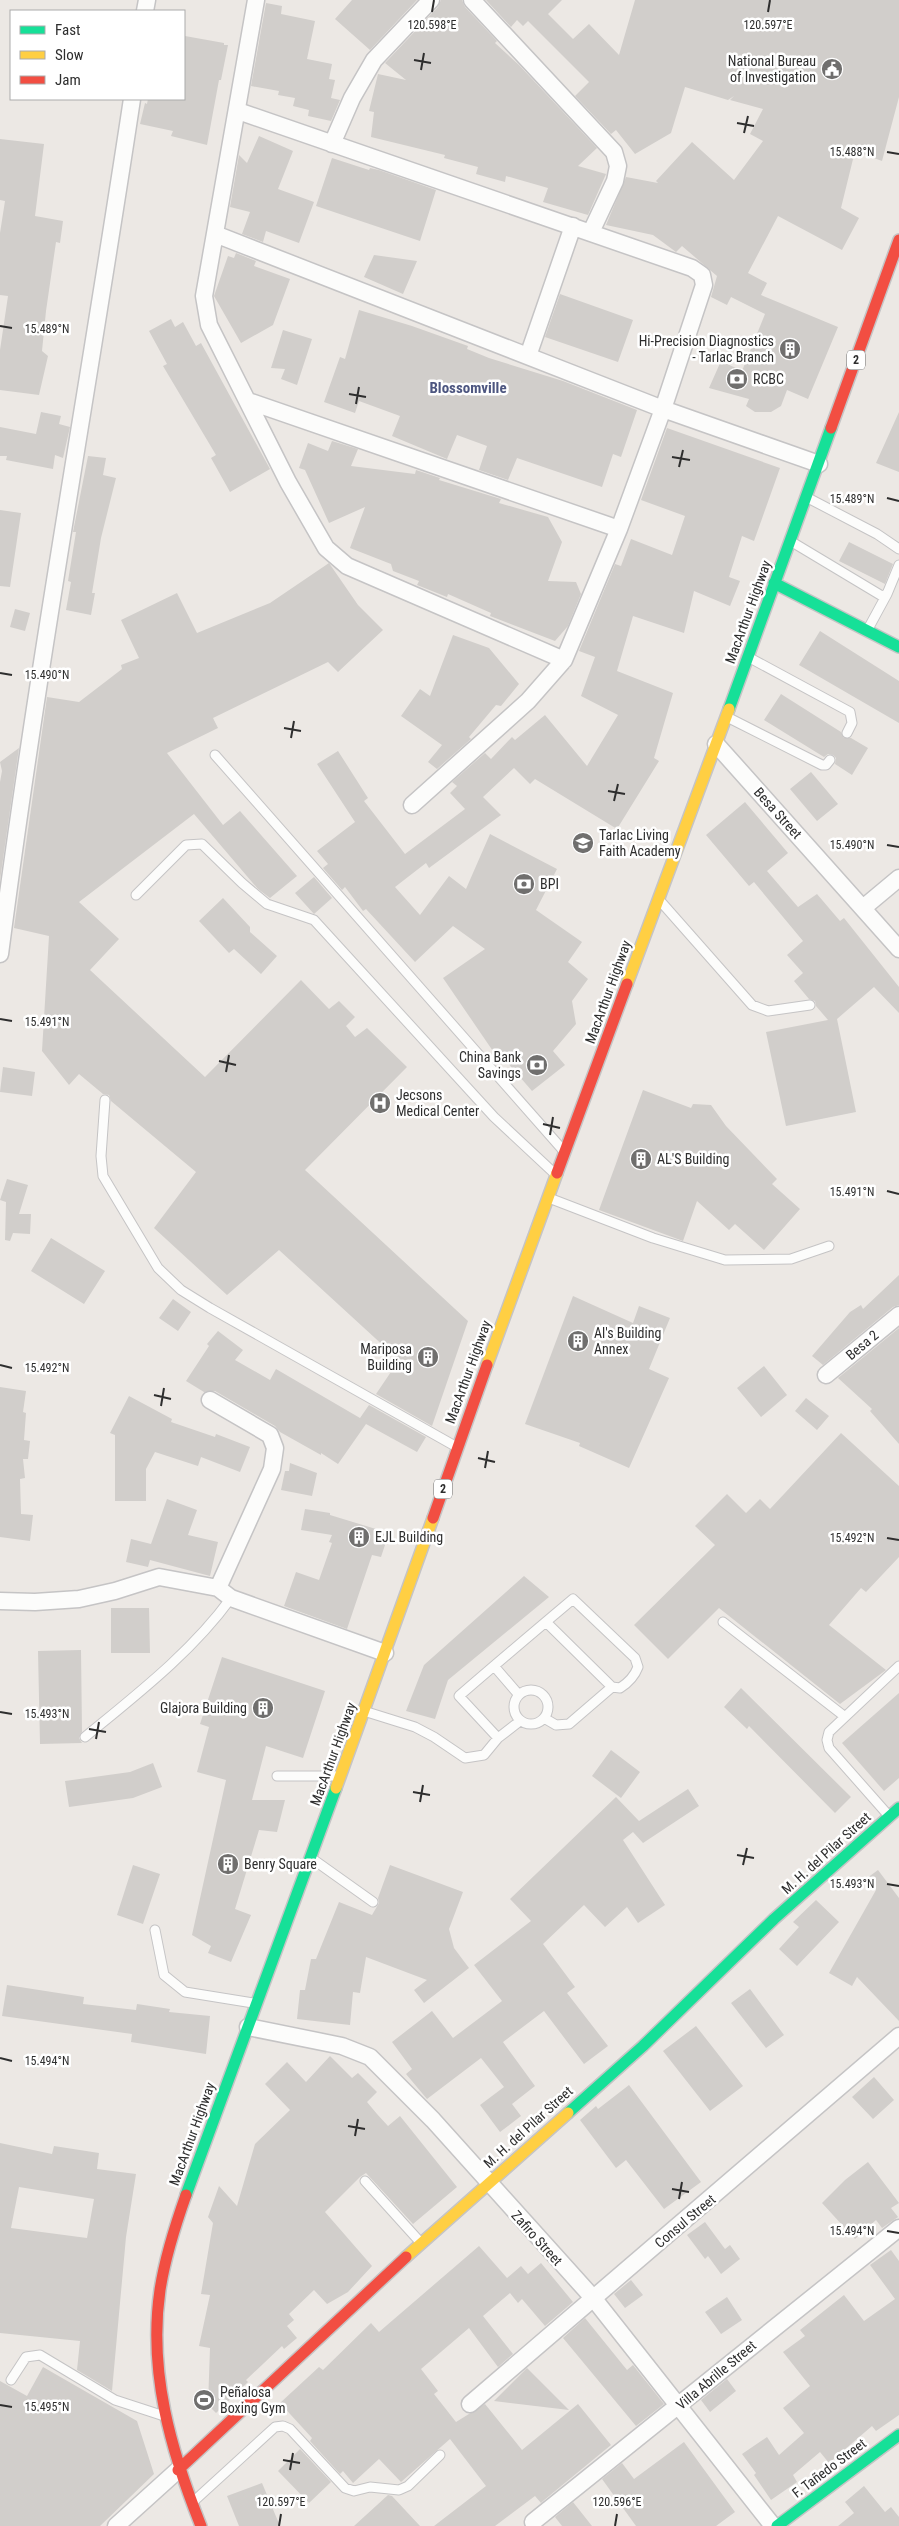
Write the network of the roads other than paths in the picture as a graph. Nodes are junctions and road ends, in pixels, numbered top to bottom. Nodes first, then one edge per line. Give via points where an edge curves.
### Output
1 (256, 0) edge
2 (431, 0) edge
3 (472, 0) edge
4 (132, 100) edge
5 (238, 111) junction
6 (332, 144) junction
7 (573, 226) junction
8 (591, 232) junction
9 (215, 234) junction
10 (899, 240) edge
11 (528, 356) junction
12 (248, 401) junction
13 (663, 409) junction
14 (819, 464) junction
15 (806, 497) junction
16 (619, 528) junction
17 (790, 541) junction
18 (899, 549) edge
19 (899, 564) edge
20 (774, 583) junction
21 (887, 594) junction
22 (866, 631) junction
23 (899, 648) edge
24 (748, 656) junction
25 (564, 660) junction
26 (726, 717) junction
27 (847, 733) dead end
28 (716, 744) junction
29 (215, 755) dead end
30 (830, 760) dead end
31 (412, 804) dead end
32 (899, 878) edge
33 (136, 895) dead end
34 (658, 900) junction
35 (863, 908) junction
36 (899, 949) edge
37 (0, 954) edge
38 (810, 1005) dead end
39 (105, 1100) dead end
40 (565, 1152) junction
41 (556, 1175) junction
42 (547, 1198) junction
43 (829, 1246) dead end
44 (899, 1315) edge
45 (826, 1376) dead end
46 (210, 1400) dead end
47 (458, 1447) junction
48 (225, 1593) junction
49 (0, 1601) edge
50 (546, 1622) junction
51 (723, 1622) dead end
52 (385, 1653) junction
53 (494, 1666) junction
54 (899, 1666) edge
55 (612, 1687) junction
56 (519, 1695) junction
57 (364, 1711) junction
58 (844, 1716) junction
59 (544, 1718) junction
60 (520, 1721) junction
61 (84, 1737) dead end
62 (498, 1738) junction
63 (277, 1776) dead end
64 (340, 1776) junction
65 (899, 1808) edge
66 (889, 1816) junction
67 (310, 1858) junction
68 (373, 1902) dead end
69 (155, 1930) dead end
70 (256, 2003) junction
71 (248, 2027) junction
72 (899, 2036) edge
73 (365, 2182) dead end
74 (488, 2184) junction
75 (899, 2228) edge
76 (422, 2243) junction
77 (594, 2299) junction
78 (12, 2380) dead end
79 (470, 2404) dead end
80 (678, 2406) junction
81 (164, 2416) junction
82 (899, 2435) edge
83 (440, 2455) dead end
84 (178, 2470) junction
85 (192, 2503) junction
86 (533, 2522) dead end
87 (116, 2526) edge
88 (201, 2526) edge
89 (773, 2526) edge
90 (777, 2526) edge

1 - 5 street
2 - 6 street via 374,60 352,98
3 - 8 street via 614,152 618,166 615,181
4 - 37 street via 56,569
5 - 6 street
5 - 9 street
6 - 7 street
7 - 8 street
7 - 11 street
8 - 13 street via 692,268 702,275 704,285
9 - 11 street
9 - 12 street via 204,296 210,325
10 - 14 main road, MacArthur Highway / 2
11 - 13 street
12 - 16 street
12 - 25 street via 288,482 326,548 347,566
13 - 14 street
13 - 16 street
14 - 15 main road, MacArthur Highway / 2
15 - 17 main road, MacArthur Highway / 2
15 - 18 lane
16 - 25 street
17 - 20 main road, MacArthur Highway / 2
17 - 21 lane via 876,594
19 - 21 lane
20 - 22 main road
20 - 24 main road, MacArthur Highway / 2
21 - 22 lane
22 - 23 main road
24 - 26 main road, MacArthur Highway / 2
24 - 27 lane via 850,712 852,723
25 - 31 street via 528,701
26 - 28 main road, MacArthur Highway / 2
26 - 30 lane via 822,765
28 - 34 main road, MacArthur Highway / 2
28 - 35 street, Besa Street
29 - 40 lane
32 - 35 street
33 - 41 lane via 186,845 202,844 268,904 314,920 494,1117
34 - 38 lane via 752,1005 768,1011
34 - 40 main road, MacArthur Highway / 2
35 - 36 street, Besa Street
39 - 47 lane via 101,1156 103,1176 158,1268 180,1290
40 - 41 main road, MacArthur Highway / 2
41 - 42 main road, MacArthur Highway / 2
42 - 43 lane via 653,1238 725,1260 791,1258
42 - 47 main road, MacArthur Highway / 2
44 - 45 street, Besa 2
46 - 48 street via 270,1435 275,1448 272,1469
47 - 52 main road, MacArthur Highway / 2
48 - 49 street via 159,1577 79,1599
48 - 52 street
48 - 61 lane via 216,1620 158,1675
50 - 53 lane
50 - 55 lane
50 - 55 lane via 573,1599 634,1658 638,1667 636,1673 620,1688
51 - 58 lane
52 - 57 main road, MacArthur Highway / 2
53 - 56 lane
53 - 62 lane via 459,1696
54 - 58 lane
55 - 59 lane via 569,1724 556,1725
56 - 59 lane via 530,1690 541,1694 547,1702
56 - 60 lane via 514,1711
57 - 62 lane via 415,1727 465,1758 484,1755
57 - 64 main road, MacArthur Highway / 2
58 - 66 lane via 829,1732 829,1748
59 - 60 lane via 536,1724
60 - 62 lane
63 - 64 lane
64 - 67 main road, MacArthur Highway / 2
65 - 66 main road, M. H. del Pilar Street
66 - 74 main road, M. H. del Pilar Street via 774,1919 643,2046
67 - 68 lane
67 - 70 main road, MacArthur Highway / 2
69 - 70 lane via 164,1975 185,1992
70 - 71 main road, MacArthur Highway / 2
71 - 74 street, Zafiro Street via 342,2046 370,2057 433,2120
71 - 81 main road, MacArthur Highway / 2 via 171,2240 158,2307 158,2371
72 - 77 street, Consul Street
73 - 76 lane
74 - 76 main road, M. H. del Pilar Street
74 - 77 street, Zafiro Street
75 - 80 street, Villa Abrille Street
76 - 84 main road, M. H. del Pilar Street
77 - 79 street, Consul Street
77 - 80 street, Zafiro Street
78 - 81 lane via 26,2356 40,2355 115,2400
80 - 86 street, Villa Abrille Street
80 - 89 street, Zafiro Street
81 - 84 main road, MacArthur Highway / 2
82 - 90 main road, F. Tañedo Street
83 - 85 lane via 408,2486 399,2490 370,2487 354,2491 345,2488 290,2429 275,2427
84 - 85 main road, MacArthur Highway / 2
84 - 87 street
85 - 88 main road, MacArthur Highway / 2

